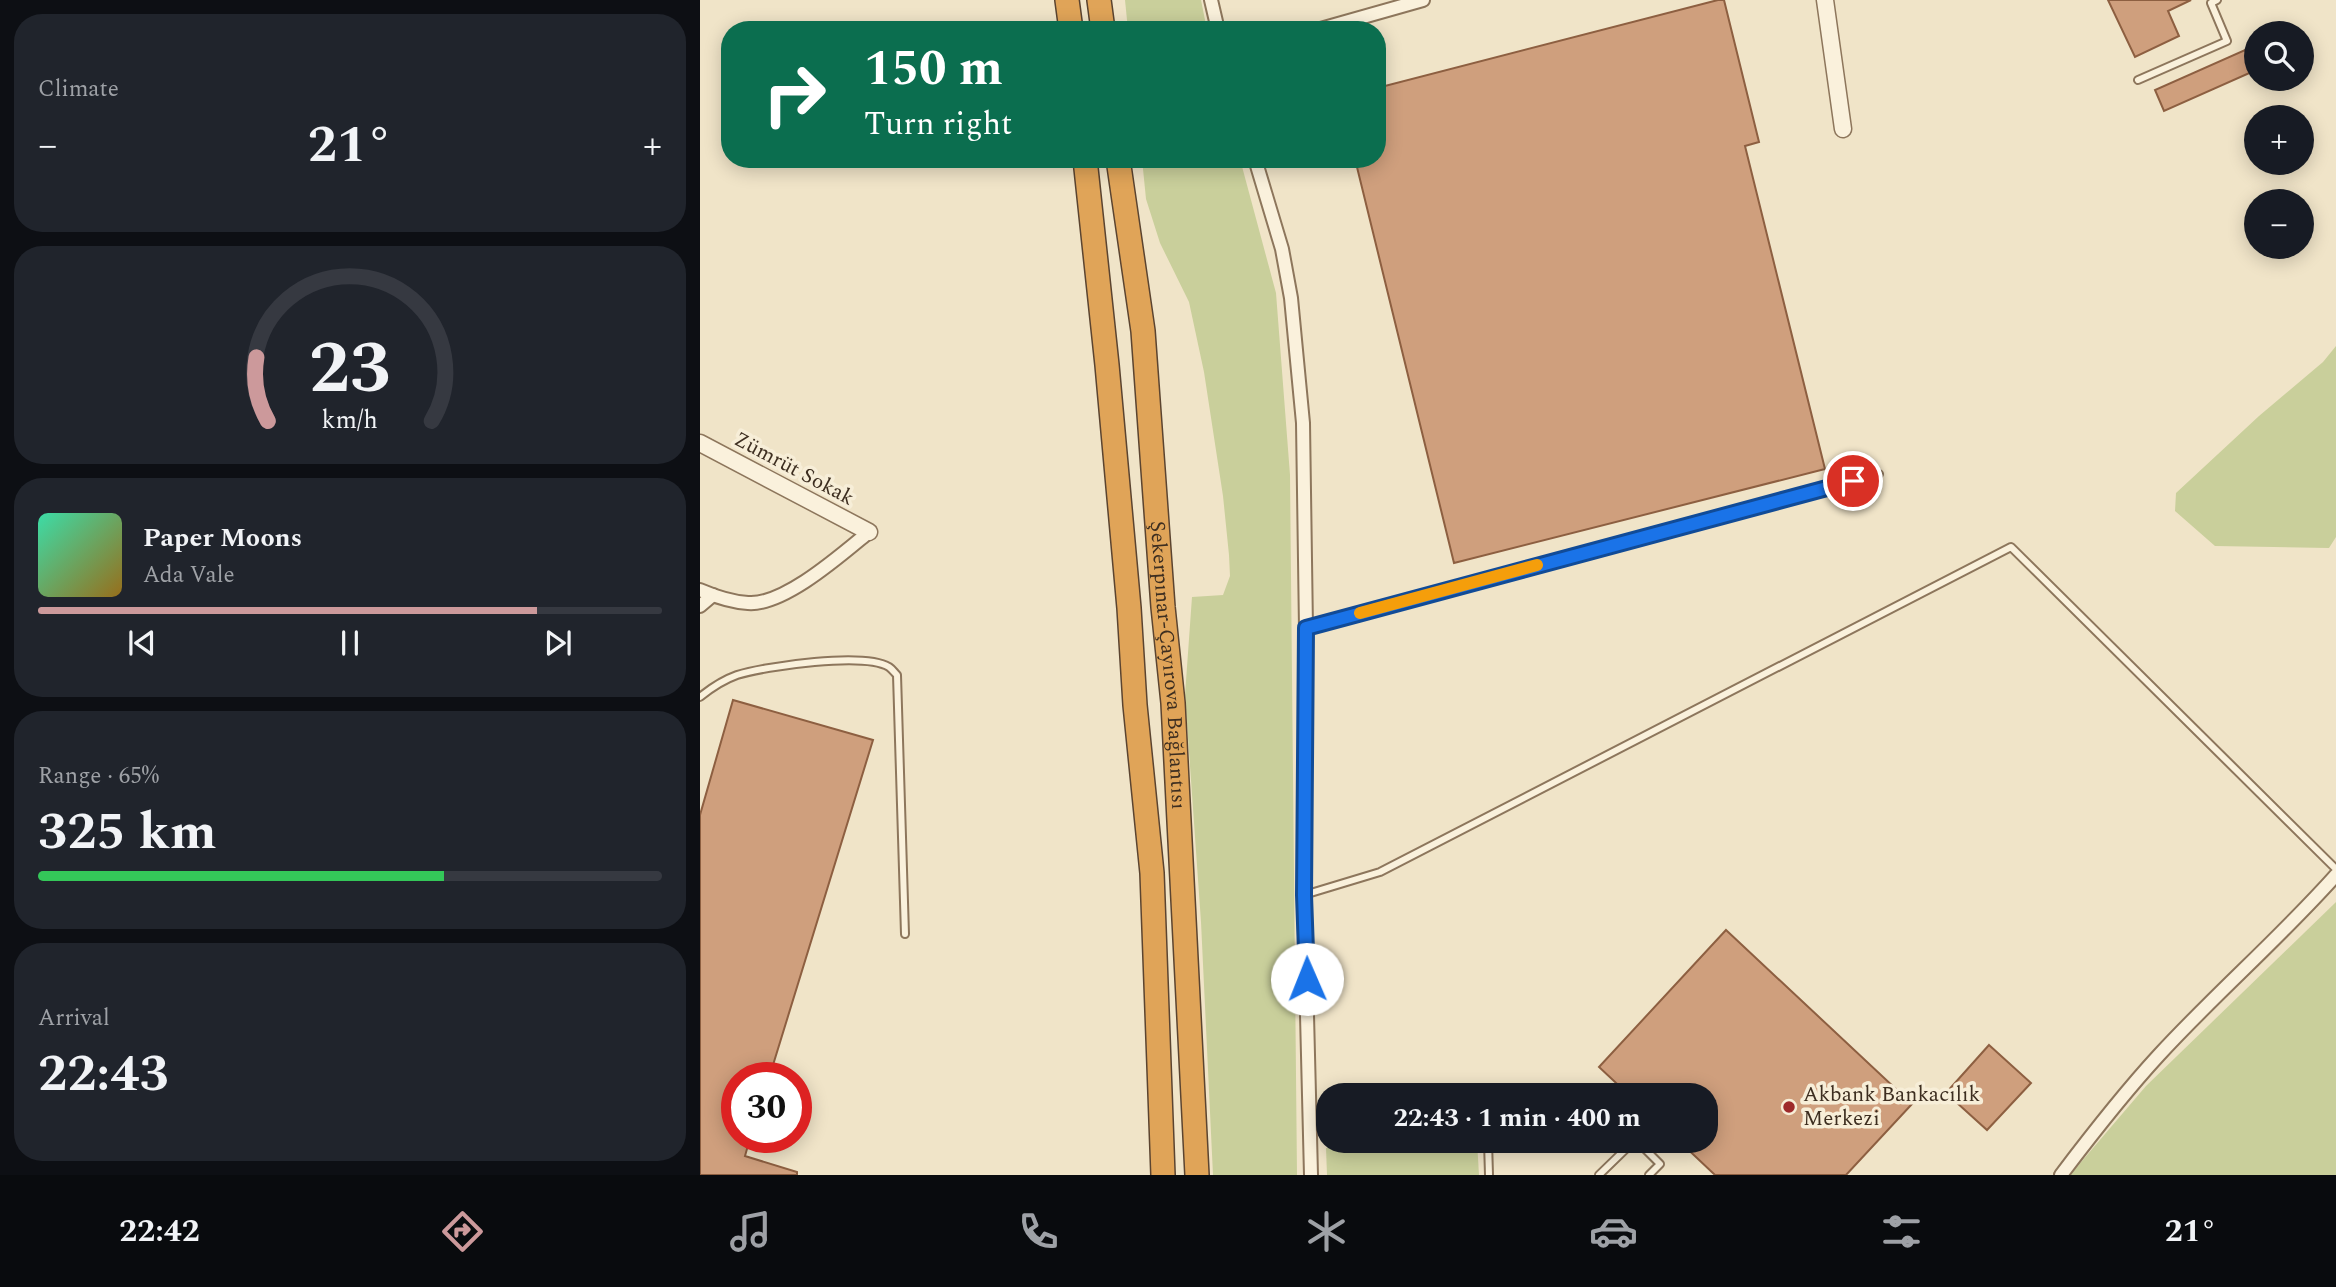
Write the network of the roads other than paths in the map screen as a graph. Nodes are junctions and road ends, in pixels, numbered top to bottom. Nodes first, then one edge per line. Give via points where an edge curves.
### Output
1 (1067, 0) edge
2 (1099, 0) edge
3 (1211, 0) edge
4 (1825, 0) edge
5 (2217, 0) edge
6 (1417, 1) edge
7 (1069, 21) edge
8 (1102, 21) edge
9 (1215, 21) edge
10 (1348, 21) edge
11 (2138, 80) dead end
12 (1843, 129) dead end
13 (1086, 168) edge
14 (1119, 168) edge
15 (1258, 168) edge
16 (700, 443) edge
17 (1879, 474) dead end
18 (869, 532) joint
19 (700, 590) edge
20 (713, 595) junction
21 (700, 606) edge
22 (1306, 628) junction
23 (700, 697) edge
24 (2336, 869) edge
25 (2336, 875) edge
26 (1304, 895) junction
27 (905, 934) dead end
28 (1159, 1044) junction
29 (1488, 1153) edge
30 (1623, 1153) edge
31 (1649, 1153) edge
32 (1163, 1175) edge
33 (1170, 1175) edge
34 (1197, 1175) edge
35 (1311, 1175) edge
36 (1489, 1175) edge
37 (1599, 1175) edge
38 (1648, 1175) edge
39 (2061, 1175) edge

1 - 7 highway
2 - 8 highway
3 - 9 street
4 - 12 street
5 - 11 lane via 2211,3 2227,41
6 - 10 street
13 - 28 highway, Şekerpınar-Çayırova Bağlantısı via 1152,873
14 - 34 highway, Şekerpınar-Çayırova Bağlantısı via 1143,331 1173,703
15 - 22 street via 1292,299 1303,423
16 - 18 street, Zümrüt Sokak
17 - 22 lane
18 - 20 street via 830,564 774,599 748,604
19 - 20 street
20 - 21 street
22 - 26 street
23 - 27 lane via 738,675 800,662 854,661 887,666 897,675
24 - 26 lane via 2011,547 1380,872
25 - 39 street via 2160,1053
26 - 35 street
28 - 32 highway
28 - 33 highway
29 - 36 lane
30 - 37 lane
31 - 38 lane via 1660,1164

